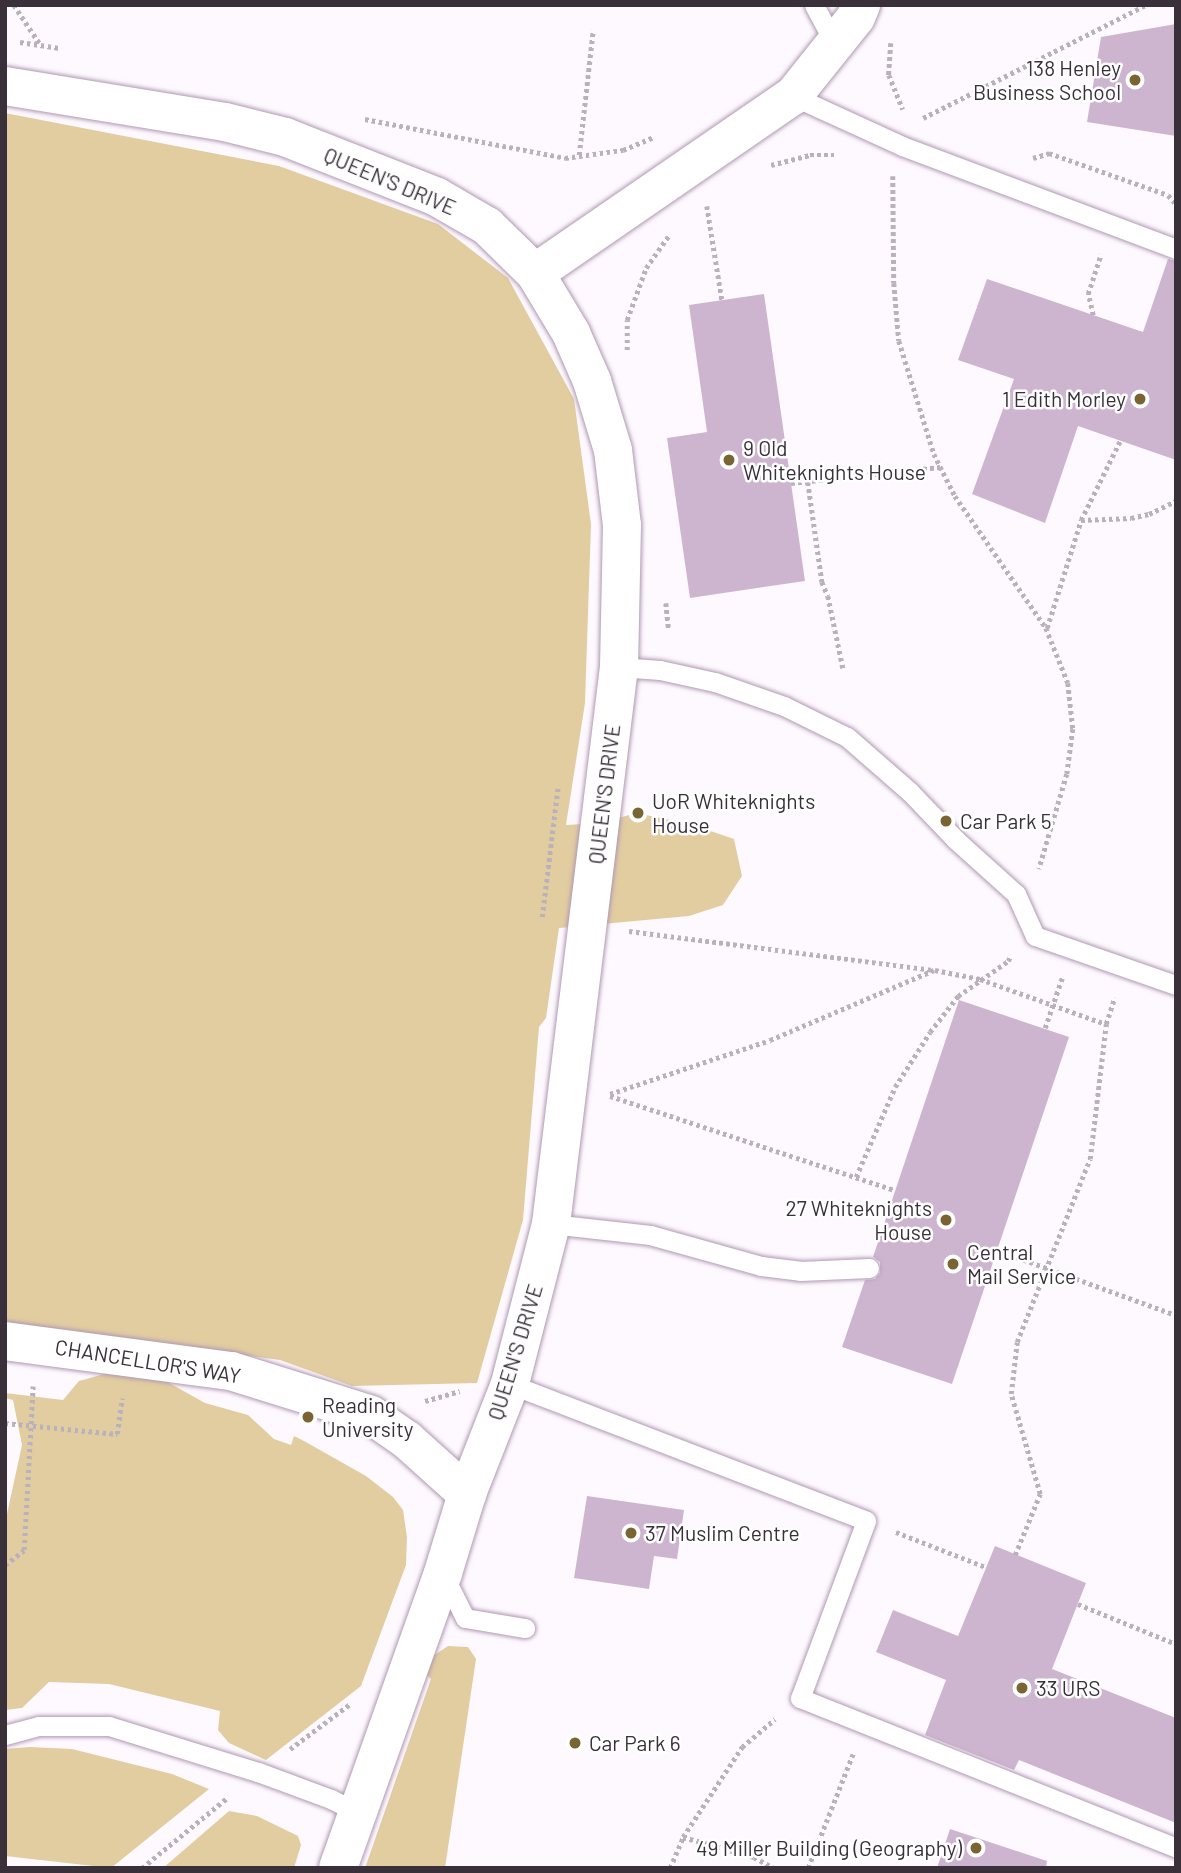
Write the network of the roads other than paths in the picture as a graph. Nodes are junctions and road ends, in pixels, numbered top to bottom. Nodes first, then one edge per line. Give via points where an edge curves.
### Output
1 (814, 5) edge
2 (861, 5) edge
3 (835, 44) junction
4 (5, 86) edge
5 (793, 96) junction
6 (1176, 249) edge
7 (535, 273) junction
8 (620, 667) junction
9 (1176, 985) edge
10 (551, 1224) junction
11 (869, 1268) dead end
12 (5, 1341) edge
13 (510, 1384) junction
14 (467, 1494) junction
15 (443, 1573) junction
16 (525, 1629) dead end
17 (5, 1735) edge
18 (356, 1812) junction
19 (1176, 1848) edge
20 (338, 1868) edge

1 - 3 lane
2 - 3 street
3 - 5 street
4 - 7 street, QUEEN'S DRIVE via 225,122 285,137 437,197 487,226
5 - 6 lane via 902,146
5 - 7 street
7 - 8 street, QUEEN'S DRIVE via 592,381 613,450 622,525
8 - 9 lane via 715,682 784,706 847,737 1016,894 1035,936
8 - 10 street, QUEEN'S DRIVE
10 - 11 lane via 650,1235 761,1266 800,1271
10 - 13 street, QUEEN'S DRIVE
12 - 14 street, CHANCELLOR'S WAY via 231,1371 371,1415 407,1440
13 - 14 street, QUEEN'S DRIVE
13 - 19 lane via 866,1521 800,1698
14 - 15 street, QUEEN'S DRIVE
15 - 16 lane via 465,1618
15 - 18 street, QUEEN'S DRIVE
17 - 18 lane via 39,1726 109,1726 258,1772
18 - 20 street, QUEEN'S DRIVE

